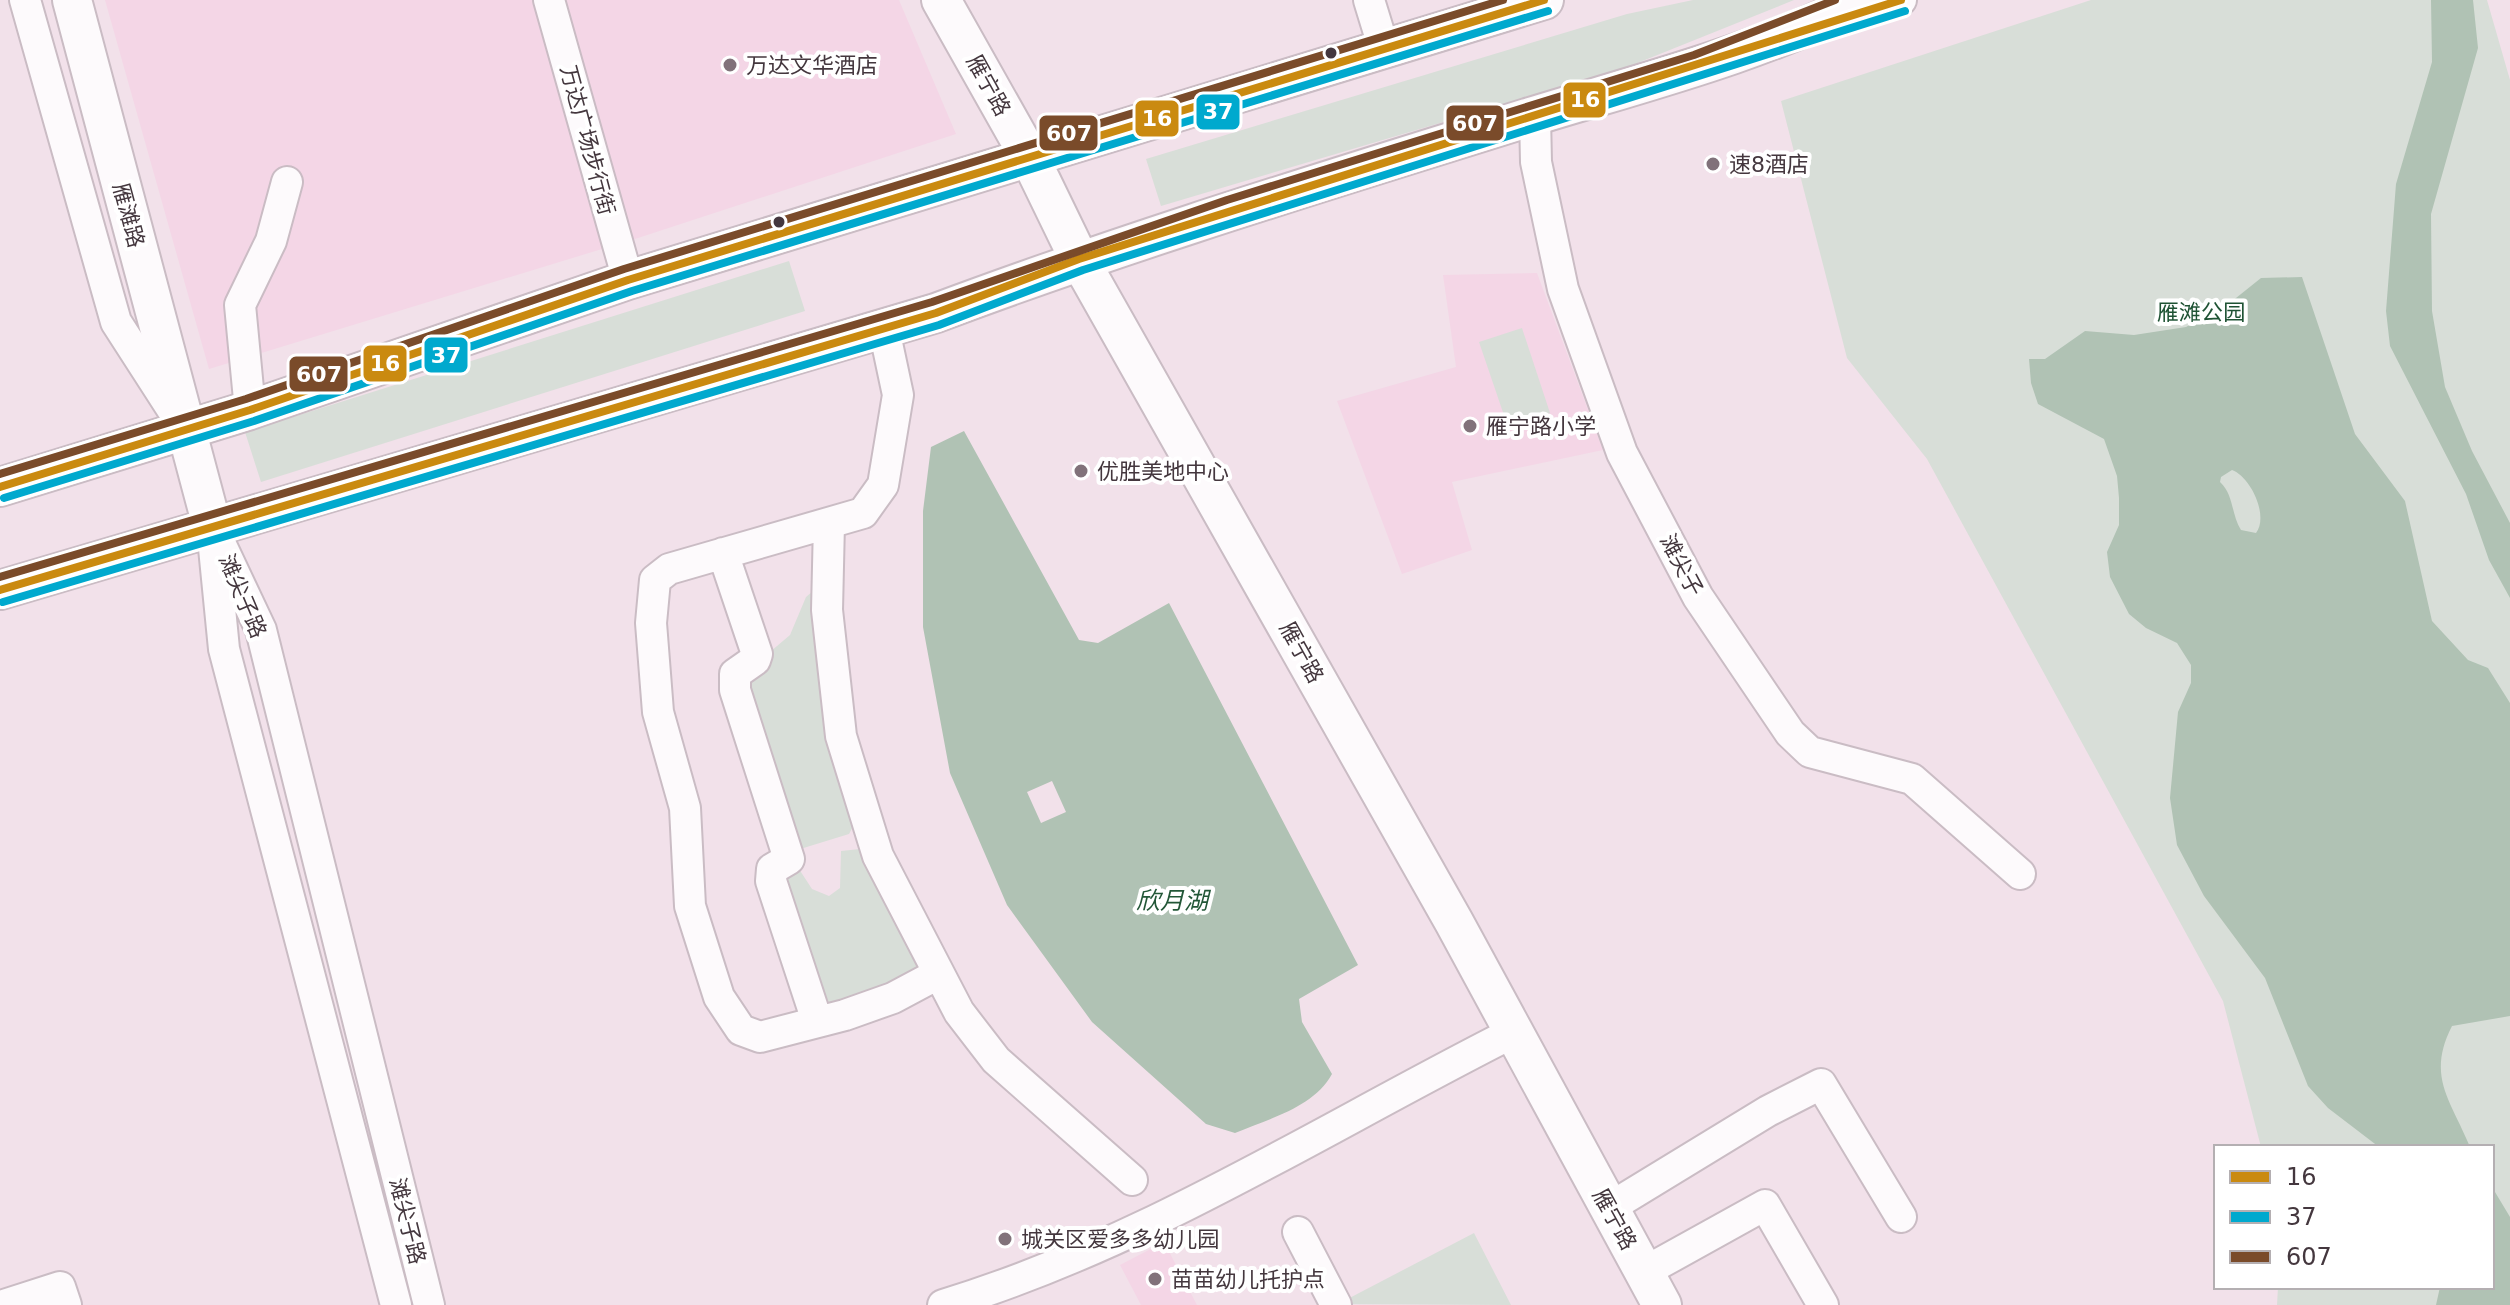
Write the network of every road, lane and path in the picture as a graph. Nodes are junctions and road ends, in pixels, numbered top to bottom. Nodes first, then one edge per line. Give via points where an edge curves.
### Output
1 (25, 0) edge
2 (72, 0) edge
3 (549, 0) edge
4 (941, 0) edge
5 (1369, 0) edge
6 (1544, 0) edge
7 (1863, 0) edge
8 (1901, 0) edge
9 (1816, 24) junction
10 (1384, 49) junction
11 (1535, 116) junction
12 (1030, 158) junction
13 (287, 182) dead end
14 (1079, 259) junction
15 (628, 280) junction
16 (884, 329) junction
17 (250, 410) junction
18 (186, 430) junction
19 (0, 487) edge
20 (829, 523) junction
21 (212, 526) junction
22 (723, 553) junction
23 (0, 590) edge
24 (2020, 874) dead end
25 (938, 974) junction
26 (817, 1021) junction
27 (1514, 1032) junction
28 (1132, 1180) dead end
29 (1609, 1208) junction
30 (1901, 1217) dead end
31 (1298, 1232) dead end
32 (1652, 1295) edge
33 (4, 1305) edge
34 (66, 1305) edge
35 (396, 1305) edge
36 (429, 1305) edge
37 (943, 1305) edge
38 (1336, 1305) edge
39 (1823, 1305) edge

1 - 18 street via 116,322
2 - 18 main road, 雁滩路
3 - 15 street, 万达广场步行街
4 - 12 main road, 雁宁路
5 - 10 street
6 - 10 main road
7 - 9 main road
8 - 9 street
9 - 11 main road
10 - 12 main road
11 - 14 main road
11 - 24 street, 滩尖子 via 1536,162 1563,289 1622,453 1698,597 1790,733 1810,752 1912,779
12 - 14 main road, 雁宁路
12 - 15 main road
13 - 17 street via 271,241 240,305
14 - 16 main road
14 - 27 main road, 雁宁路
15 - 17 main road
16 - 20 street via 898,395 883,485 863,513
16 - 21 main road
17 - 18 main road
18 - 19 main road
18 - 21 main road, 雁滩路
20 - 22 street
20 - 25 street via 827,610 841,736 878,856
21 - 23 main road
21 - 35 street, 滩尖子路 via 224,649
21 - 36 street, 滩尖子路 via 261,630
22 - 26 street via 757,654 733,681 789,859 772,869 771,881
22 - 26 street via 669,569 655,580 651,623 658,712 685,808 690,906 719,997 741,1030 760,1037
25 - 26 street via 893,998
25 - 28 street via 996,1060
27 - 29 main road, 雁宁路
27 - 37 street via 1164,1218 1022,1281
29 - 30 street via 1821,1084
29 - 32 main road, 雁宁路
31 - 38 street
32 - 39 street via 1765,1205
33 - 34 street via 60,1287

